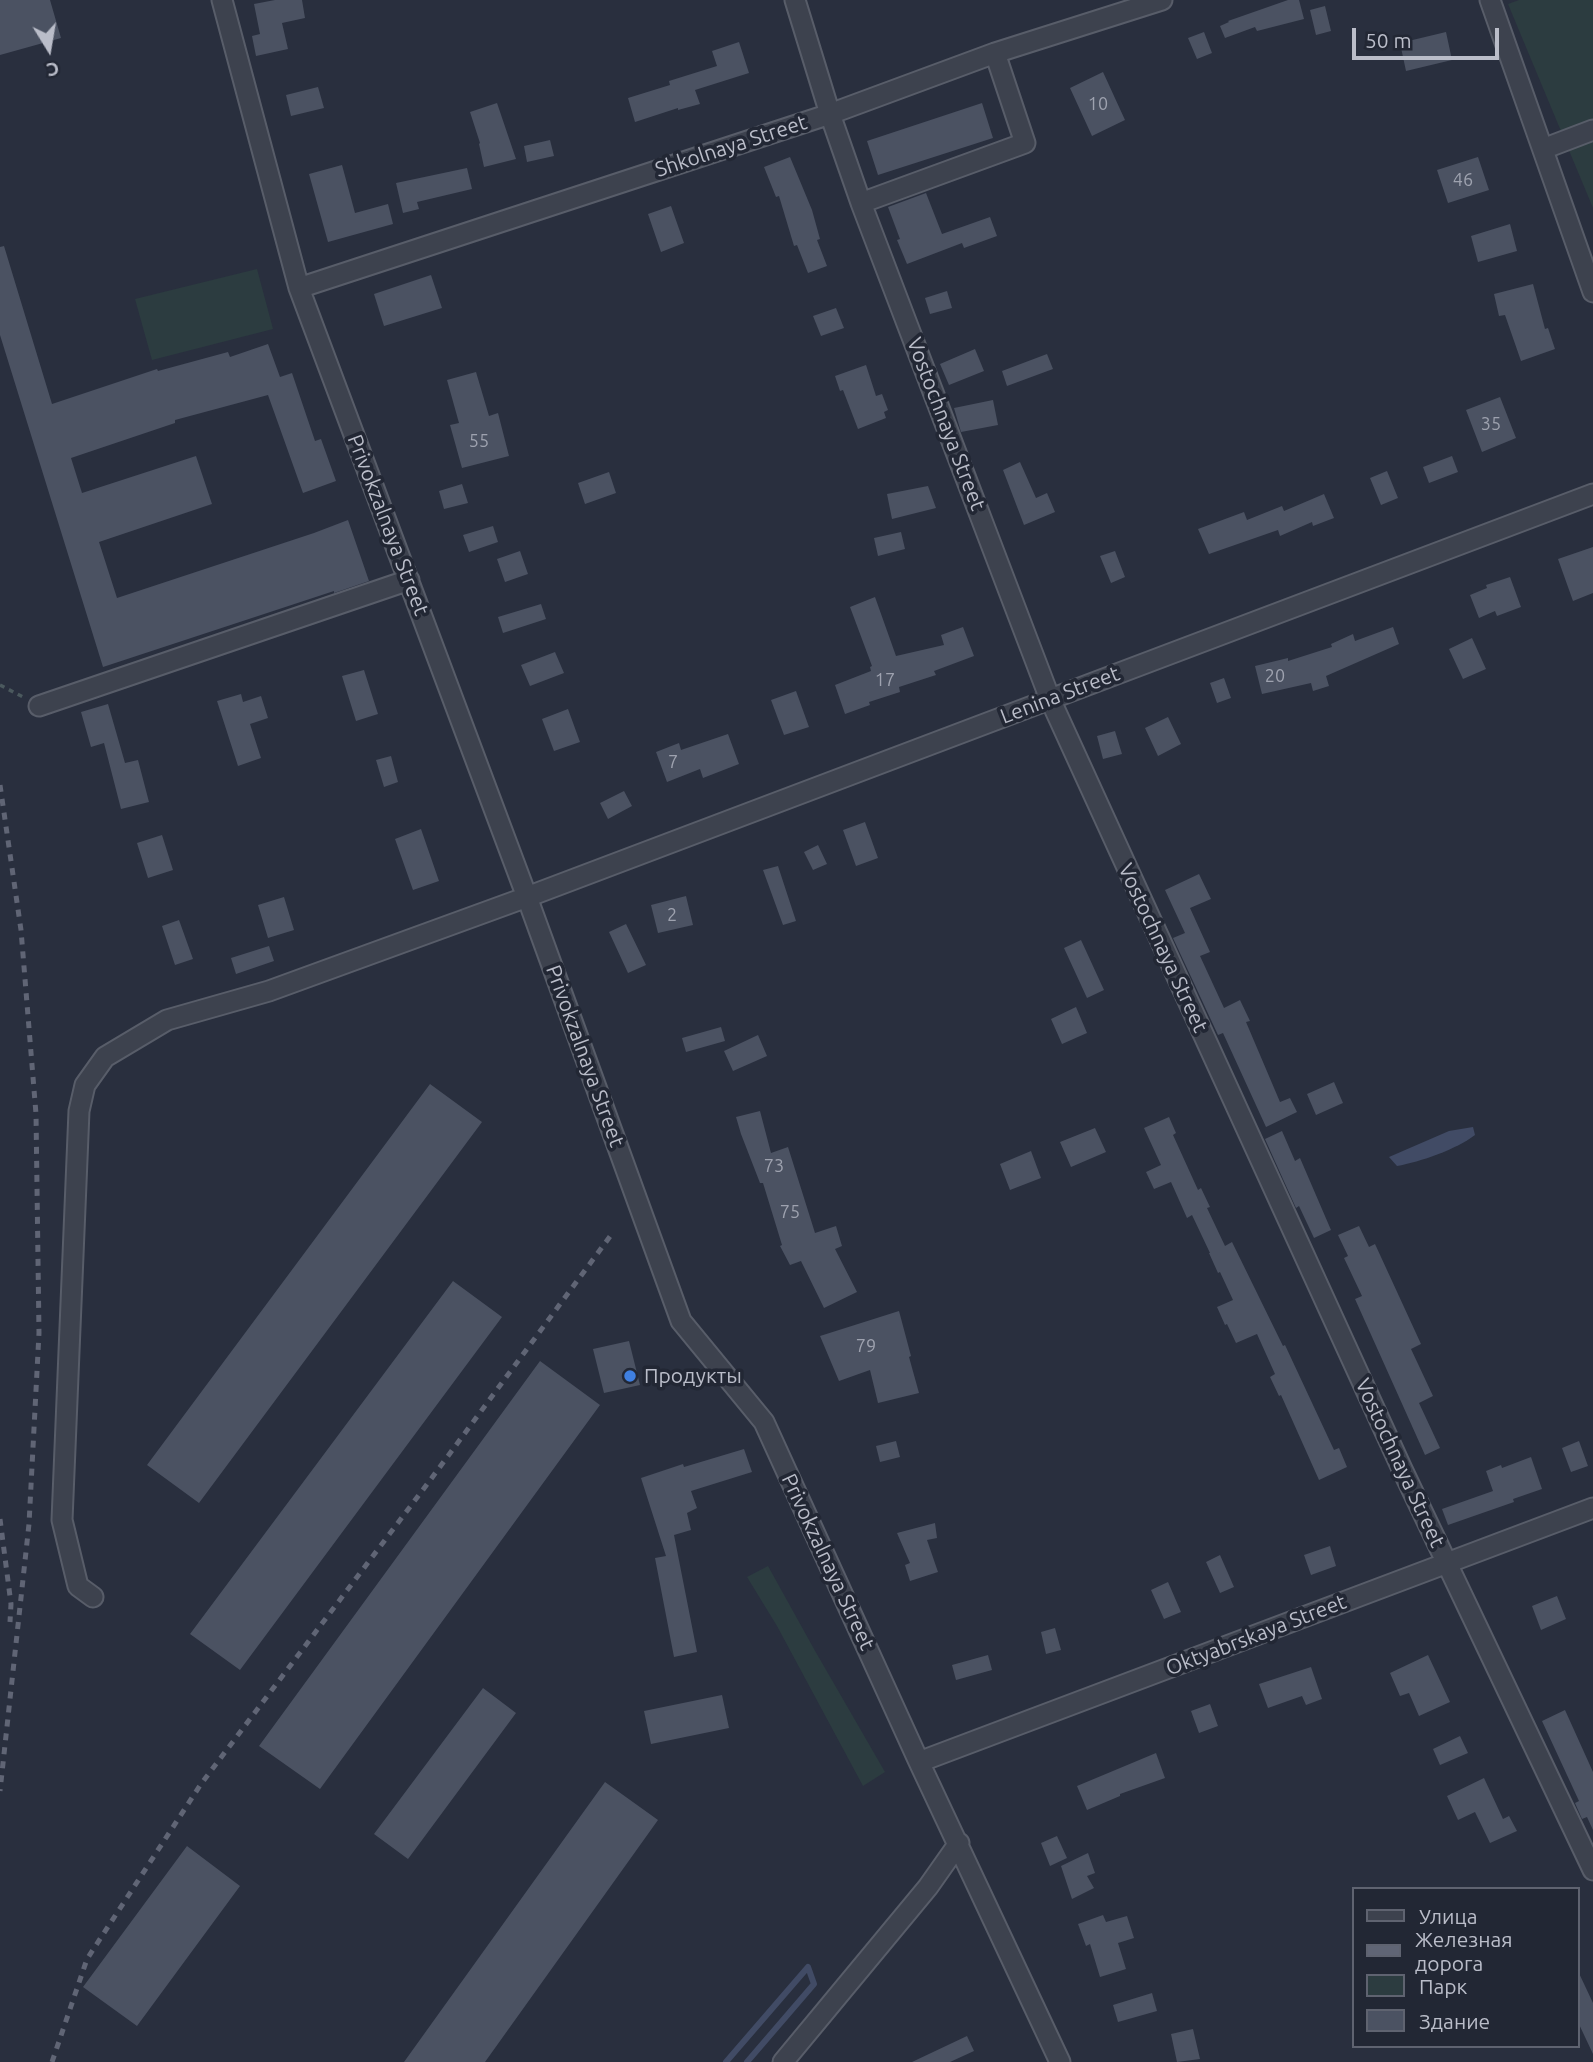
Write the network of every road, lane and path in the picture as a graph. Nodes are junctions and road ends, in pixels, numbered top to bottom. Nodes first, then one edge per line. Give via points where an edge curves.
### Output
1 (222, 0) edge
2 (795, 0) edge
3 (1161, 0) edge
4 (1490, 0) edge
5 (995, 53) junction
6 (830, 114) junction
7 (1593, 130) edge
8 (1543, 149) junction
9 (861, 203) junction
10 (299, 288) junction
11 (1593, 292) edge
12 (1593, 494) edge
13 (409, 580) junction
14 (0, 684) edge
15 (1050, 699) junction
16 (39, 706) joint
17 (527, 897) junction
18 (1593, 1508) edge
19 (1447, 1563) junction
20 (93, 1597) dead end
21 (919, 1762) junction
22 (959, 1843) junction
23 (1593, 1870) edge
24 (783, 2062) edge
25 (1060, 2062) edge

1 - 10 street, Privokzalnaya Street
2 - 6 street, Vostochnaya Street
3 - 5 street, Shkolnaya Street
4 - 8 street
5 - 6 street, Shkolnaya Street
5 - 9 street via 1025,143
6 - 9 street, Vostochnaya Street
6 - 10 street, Shkolnaya Street
7 - 8 street
8 - 11 street
9 - 15 street, Vostochnaya Street
10 - 13 street, Privokzalnaya Street
12 - 15 street, Lenina Street
13 - 16 street
13 - 17 street, Privokzalnaya Street
14 - 16 path
15 - 17 street, Lenina Street
15 - 19 street, Vostochnaya Street
17 - 20 street, Lenina Street via 269,991 167,1020 105,1057 85,1085 79,1111 62,1520 78,1586
17 - 21 street, Privokzalnaya Street via 681,1321 764,1422
18 - 19 street, Oktyabrskaya Street
19 - 21 street, Oktyabrskaya Street
19 - 23 street, Vostochnaya Street
21 - 22 street, Privokzalnaya Street
22 - 24 street via 928,1888
22 - 25 street, Privokzalnaya Street

